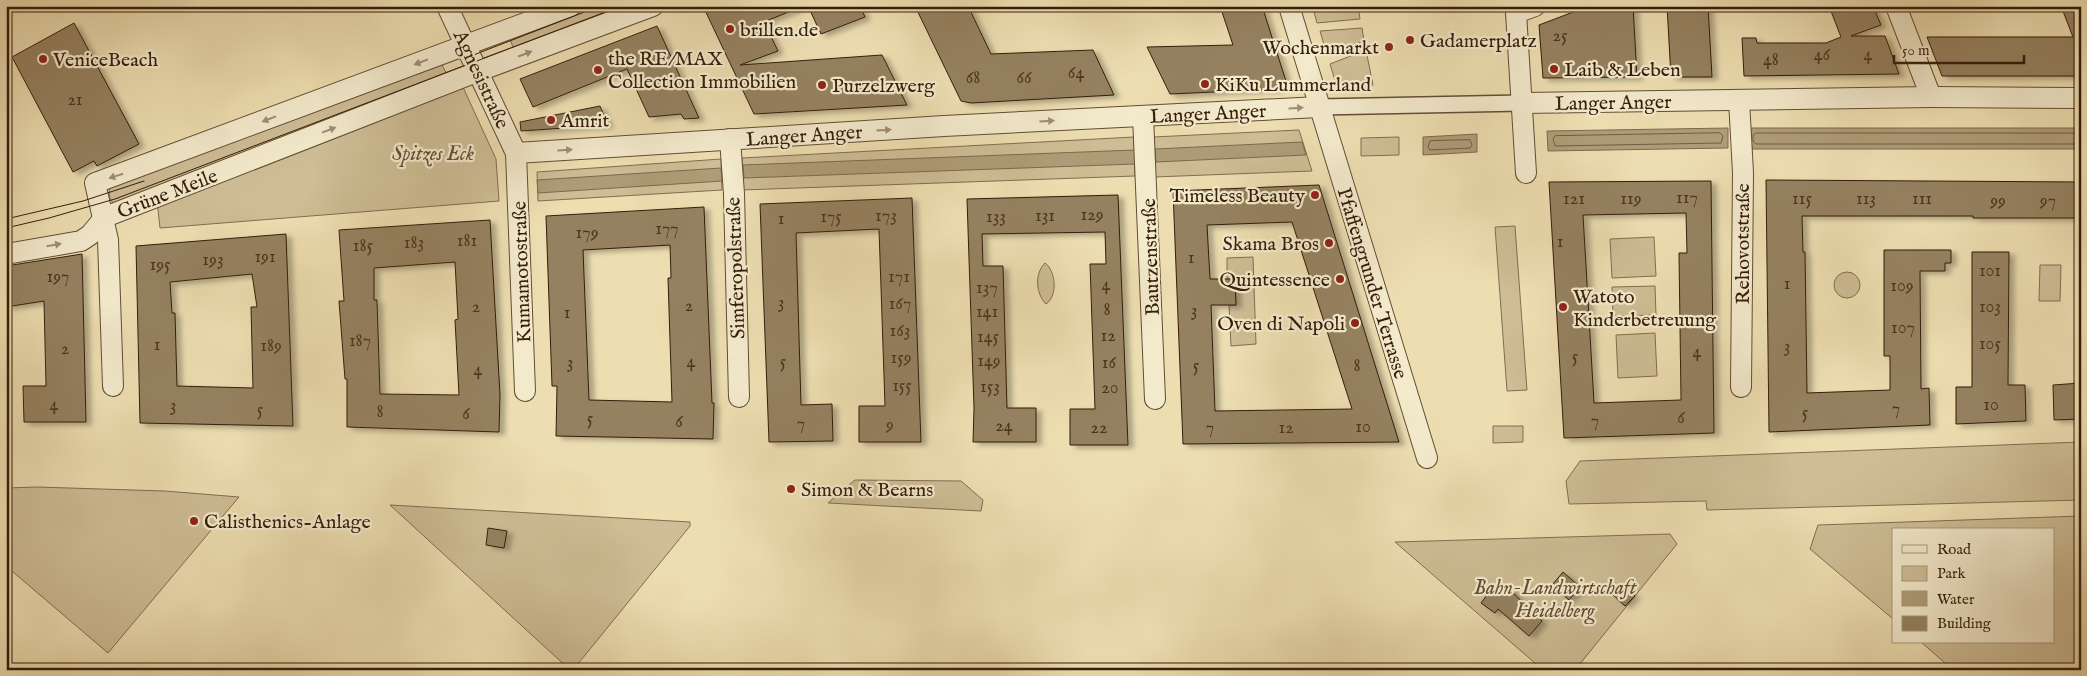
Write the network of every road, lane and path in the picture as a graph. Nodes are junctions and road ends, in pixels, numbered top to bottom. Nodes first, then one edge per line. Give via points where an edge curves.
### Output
1 (447, 6) edge
2 (570, 6) edge
3 (653, 6) edge
4 (1289, 6) edge
5 (1896, 6) edge
6 (1522, 9) edge
7 (467, 45) junction
8 (479, 71) junction
9 (1931, 97) junction
10 (2081, 98) edge
11 (1738, 100) junction
12 (1522, 102) junction
13 (1319, 107) junction
14 (1143, 116) junction
15 (730, 139) junction
16 (516, 153) junction
17 (1526, 173) dead end
18 (105, 218) junction
19 (6, 254) edge
20 (113, 386) dead end
21 (1741, 387) dead end
22 (525, 391) dead end
23 (739, 397) dead end
24 (1155, 399) dead end
25 (1427, 458) dead end

1 - 7 street, Agnesistraße
2 - 7 street, Grüne Meile
8 -> 3 street, Grüne Meile
4 - 13 street, Pfaffengrunder Terrasse
5 - 9 street
6 - 12 street
7 - 8 street, Agnesistraße
7 -> 18 street, Grüne Meile via 95,183
8 - 16 street, Agnesistraße
18 -> 8 street, Grüne Meile
9 - 10 street, Langer Anger
9 - 11 street, Langer Anger
11 - 12 street, Langer Anger
11 - 21 street, Rehovotstraße via 1743,173
12 - 13 street, Langer Anger
12 - 17 street
14 -> 13 street, Langer Anger
13 - 25 street, Pfaffengrunder Terrasse
15 -> 14 street, Langer Anger
14 - 24 street, Bautzenstraße
16 -> 15 street, Langer Anger
15 - 23 street, Simferopolstraße
16 - 22 street, Kumamotostraße
19 -> 18 street via 81,241
18 - 20 street

